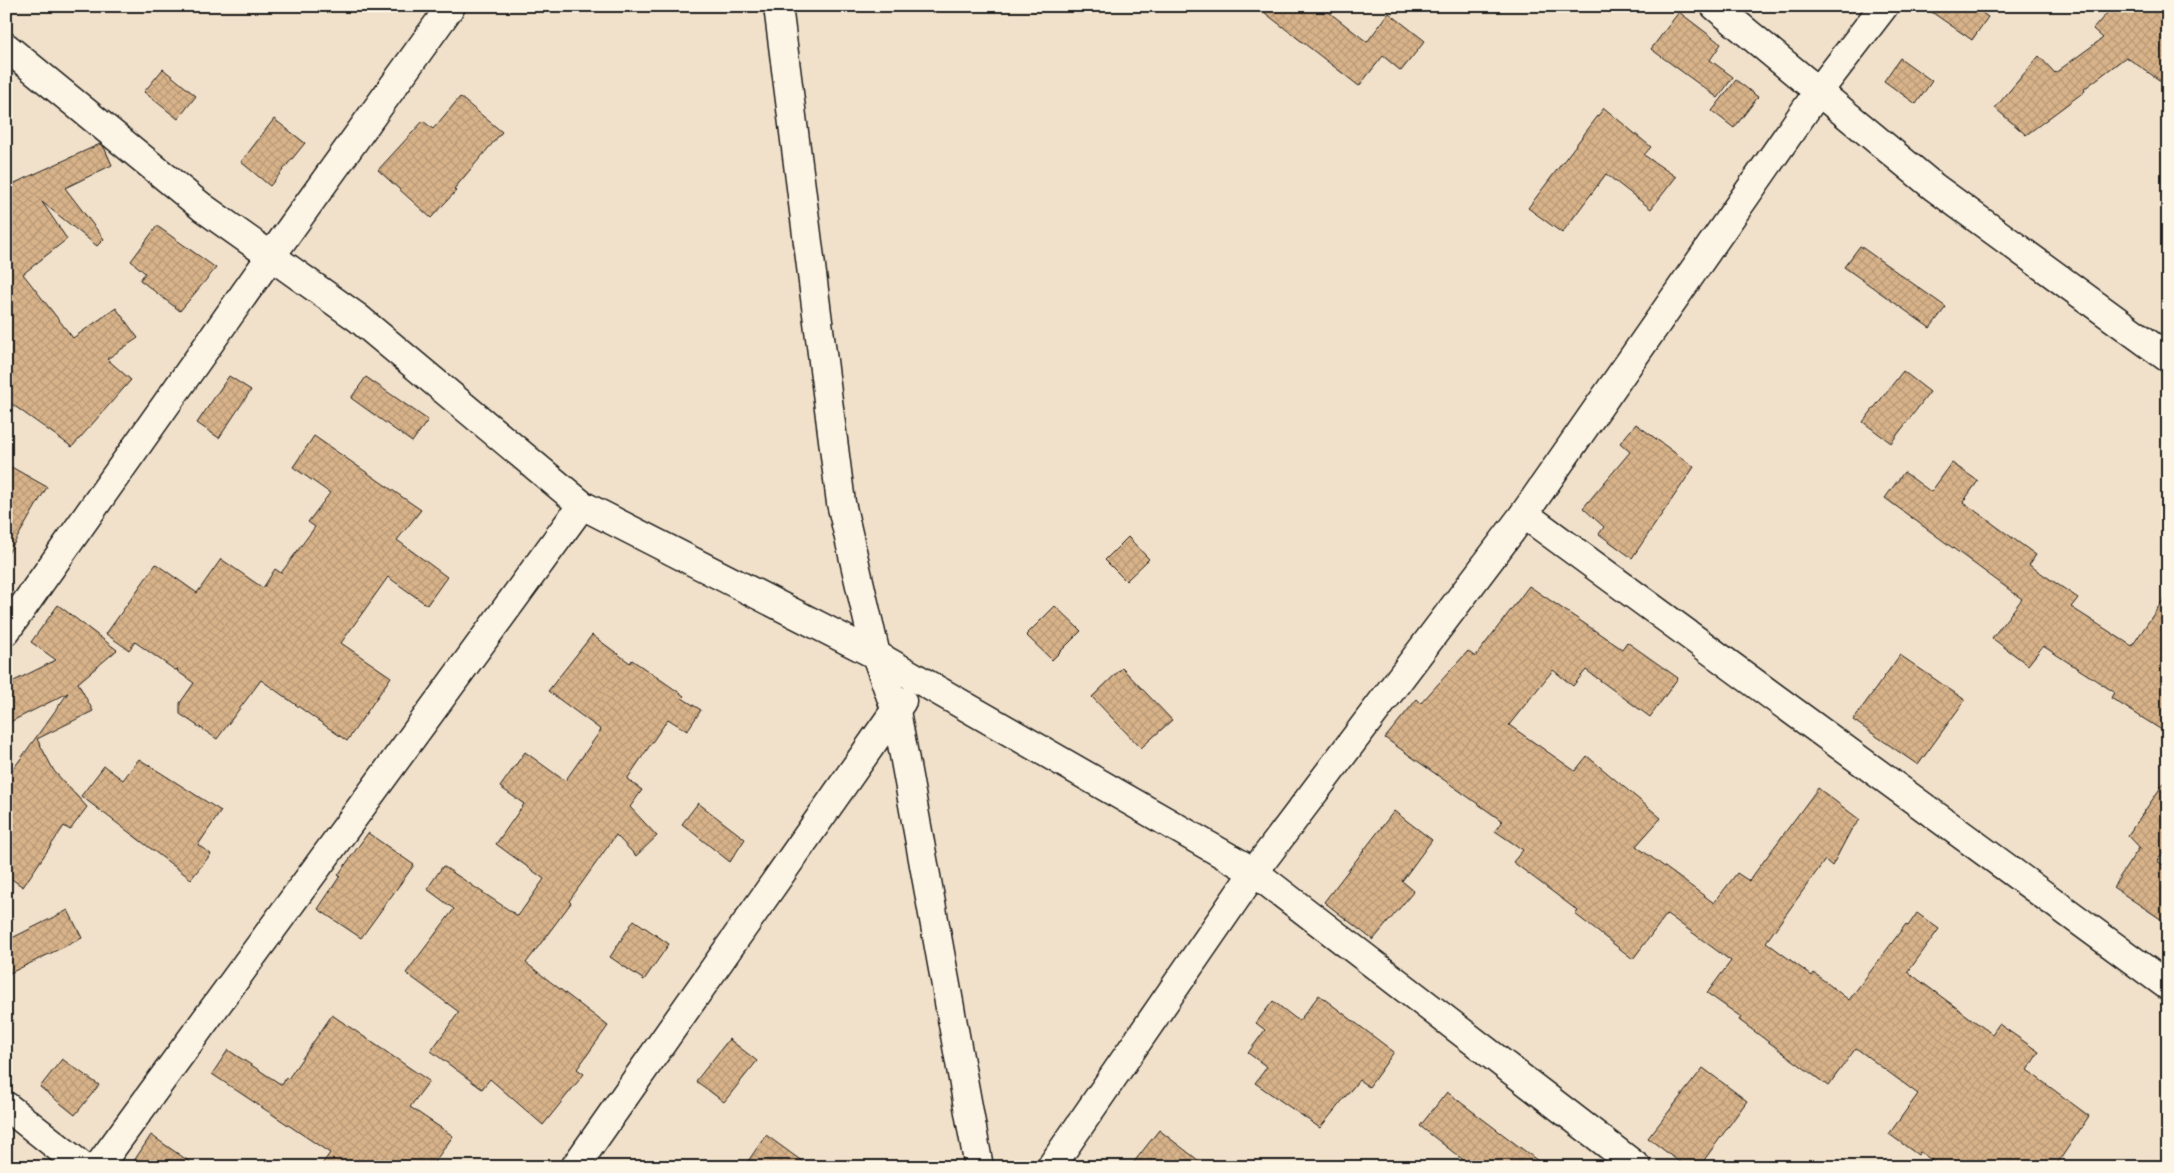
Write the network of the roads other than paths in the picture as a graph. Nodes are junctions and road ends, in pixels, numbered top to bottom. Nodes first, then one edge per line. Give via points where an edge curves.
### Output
1 (451, 6) edge
2 (778, 6) edge
3 (1714, 6) edge
4 (1884, 6) edge
5 (6, 47) edge
6 (1818, 92) junction
7 (271, 256) junction
8 (2168, 358) edge
9 (582, 505) junction
10 (1524, 514) junction
11 (6, 631) edge
12 (876, 656) junction
13 (916, 678) junction
14 (896, 711) junction
15 (1254, 872) junction
16 (2168, 986) edge
17 (6, 1106) edge
18 (83, 1167) edge
19 (98, 1167) edge
20 (575, 1167) edge
21 (979, 1167) edge
22 (1051, 1167) edge
23 (1636, 1167) edge

1 - 7 street
2 - 12 street via 841,503
3 - 6 street
4 - 6 street
5 - 7 street via 202,208
6 - 8 street via 1934,188
6 - 10 street
7 - 9 street via 358,318
7 - 11 street
9 - 12 street
9 - 19 street
10 - 15 street
10 - 16 street
12 - 13 street
12 - 14 street
13 - 14 street
13 - 15 street
14 - 20 street
14 - 21 street
15 - 22 street
15 - 23 street
17 - 18 street

